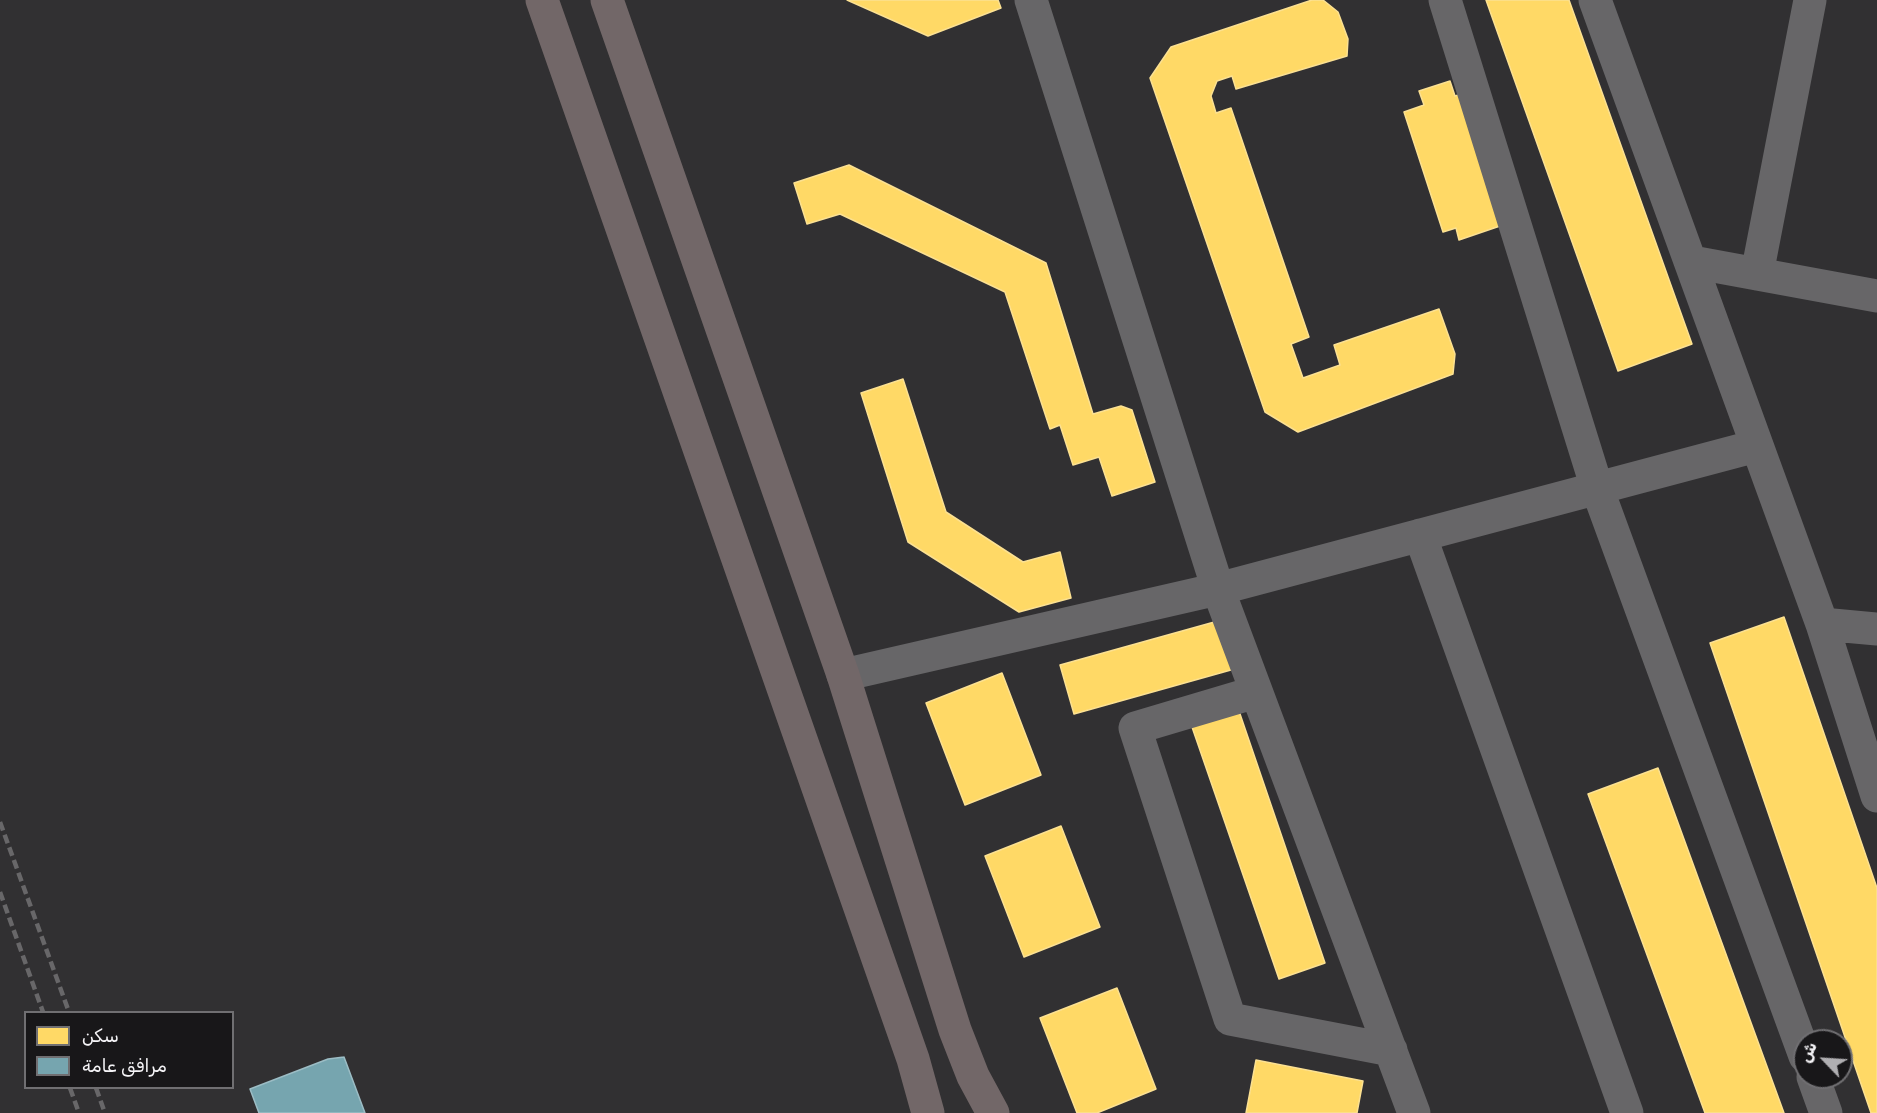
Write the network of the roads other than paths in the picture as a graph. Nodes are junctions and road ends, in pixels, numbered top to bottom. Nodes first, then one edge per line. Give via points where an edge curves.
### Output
1 (542, 0) edge
2 (607, 0) edge
3 (1031, 0) edge
4 (1445, 0) edge
5 (1595, 0) edge
6 (1810, 0) edge
7 (1692, 262) junction
8 (1757, 274) junction
9 (1877, 296) edge
10 (1756, 446) junction
11 (1597, 488) junction
12 (1420, 535) junction
13 (1218, 589) junction
14 (1822, 624) junction
15 (1877, 629) edge
16 (843, 675) junction
17 (1256, 692) junction
18 (1877, 796) edge
19 (1795, 1029) edge
20 (1391, 1050) junction
21 (1817, 1089) edge
22 (928, 1113) edge
23 (993, 1113) edge
24 (1414, 1113) edge
25 (1627, 1113) edge
26 (1826, 1113) edge

1 - 22 highway via 914,1059
2 - 16 highway
3 - 13 street
4 - 11 street
5 - 7 street
6 - 8 street
7 - 8 street
7 - 10 street
8 - 9 street
10 - 11 street
10 - 14 street
11 - 12 street
11 - 19 street
12 - 13 street
12 - 25 street
13 - 16 street
13 - 17 street
14 - 15 street
14 - 18 street
16 - 23 highway via 955,1030
17 - 20 street
17 - 20 street via 1135,728 1230,1019
20 - 24 street
21 - 26 street

